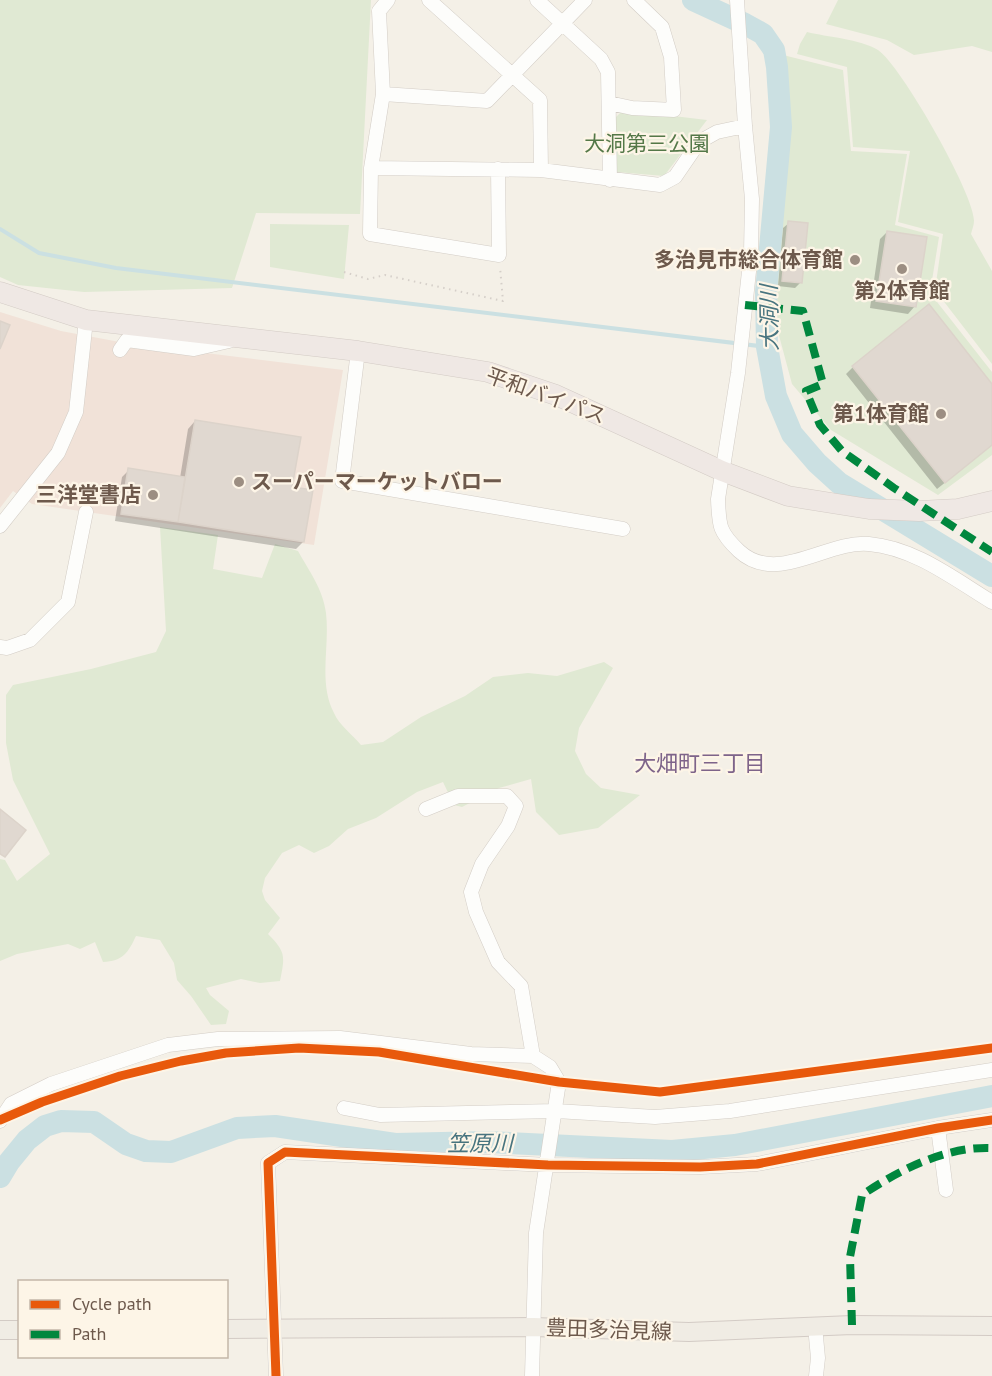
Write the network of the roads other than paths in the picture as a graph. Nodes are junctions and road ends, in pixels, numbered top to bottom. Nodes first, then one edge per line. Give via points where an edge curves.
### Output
1 (388, 0) edge
2 (429, 0) edge
3 (537, 0) edge
4 (585, 0) edge
5 (634, 0) edge
6 (737, 4) edge
7 (562, 24) junction
8 (513, 75) junction
9 (383, 94) junction
10 (609, 103) junction
11 (744, 126) junction
12 (371, 168) junction
13 (498, 169) junction
14 (541, 170) junction
15 (610, 180) junction
16 (0, 292) edge
17 (86, 320) junction
18 (243, 338) junction
19 (120, 350) dead end
20 (358, 351) junction
21 (722, 471) junction
22 (992, 501) edge
23 (86, 512) dead end
24 (0, 526) edge
25 (623, 529) dead end
26 (992, 602) edge
27 (0, 647) edge
28 (426, 809) dead end
29 (532, 1056) junction
30 (992, 1070) edge
31 (344, 1108) dead end
32 (556, 1111) junction
33 (992, 1120) edge
34 (0, 1121) edge
35 (938, 1128) junction
36 (548, 1165) junction
37 (946, 1190) dead end
38 (815, 1326) junction
39 (992, 1326) edge
40 (533, 1327) junction
41 (228, 1329) edge
42 (0, 1330) edge
43 (18, 1330) edge
44 (275, 1330) junction
45 (276, 1376) edge
46 (532, 1376) edge
47 (816, 1376) edge

1 - 9 street via 379,11
2 - 8 street
3 - 7 street
4 - 7 street
5 - 10 street via 662,27 671,57 674,110
6 - 11 street
7 - 8 street
7 - 10 street via 601,59 608,72
8 - 9 street via 488,101
8 - 14 street via 540,100
9 - 12 street
10 - 15 street
11 - 15 street via 717,132 699,142 675,177 660,185
11 - 21 street via 752,199 751,253
12 - 13 street
12 - 13 street via 370,234 499,255
13 - 14 street
14 - 15 street
16 - 17 highway, 平和バイパス
17 - 18 highway, 平和バイパス
17 - 24 street via 76,412 58,453
18 - 19 street via 194,349 127,340
18 - 20 highway, 平和バイパス
20 - 21 highway, 平和バイパス via 488,372 556,395
20 - 25 street via 342,481
21 - 22 highway, 平和バイパス via 788,496 869,508 919,511
21 - 26 street via 718,519 723,537 745,556 787,564 849,544 871,544 912,554
23 - 27 street via 68,602 30,640
28 - 29 street via 458,796 507,796 516,806 508,826 482,864 471,892 498,962 521,986
29 - 32 street via 550,1067 559,1082
29 - 34 street via 471,1054 340,1038 218,1039 168,1045 51,1084 11,1104
30 - 32 street via 730,1111 654,1117
31 - 32 street via 381,1115
32 - 36 street
33 - 35 street
35 - 36 street via 757,1164
35 - 37 street
36 - 40 street via 536,1233
36 - 44 street via 285,1152 268,1163
38 - 39 main road, 豊田多治見線
38 - 40 main road, 豊田多治見線 via 689,1332
38 - 47 street
40 - 44 main road, 豊田多治見線
40 - 46 street
41 - 44 main road, 豊田多治見線
42 - 43 main road
44 - 45 street

